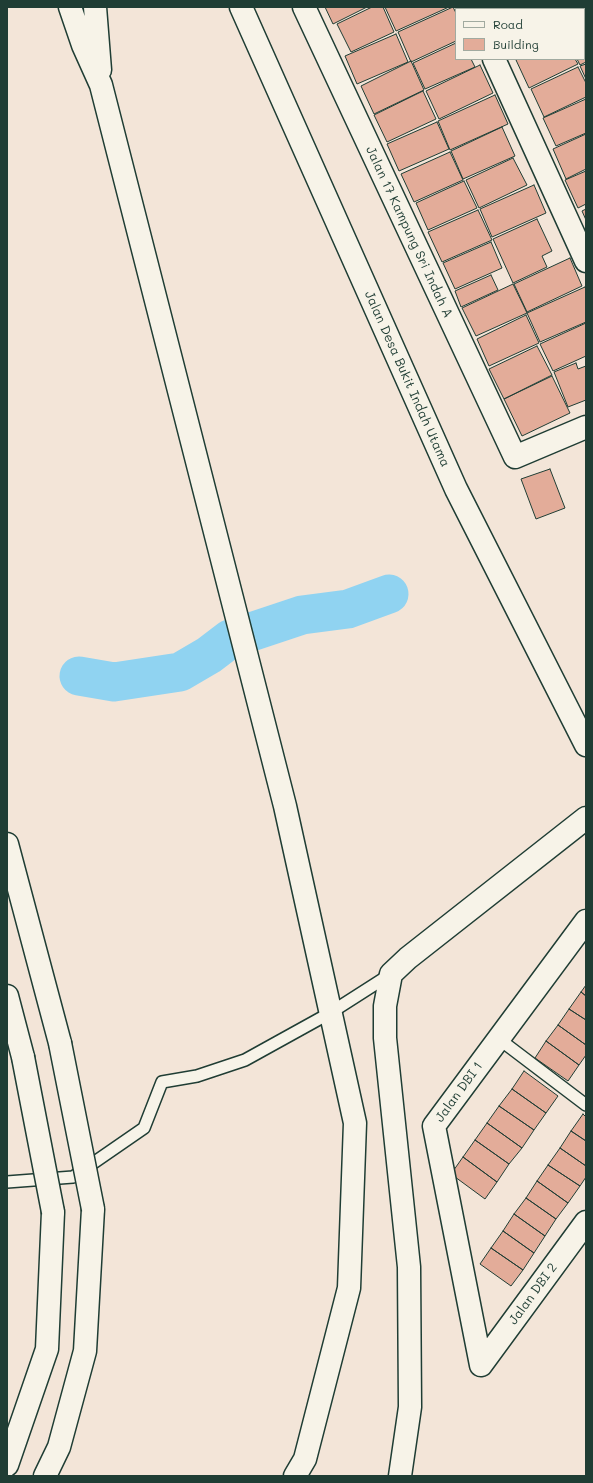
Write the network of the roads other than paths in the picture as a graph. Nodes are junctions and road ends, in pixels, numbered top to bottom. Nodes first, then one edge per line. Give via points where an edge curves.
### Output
1 (70, 7) edge
2 (95, 7) edge
3 (241, 7) edge
4 (304, 7) edge
5 (494, 60) edge
6 (101, 85) junction
7 (586, 261) edge
8 (586, 427) edge
9 (586, 745) edge
10 (586, 818) edge
11 (7, 844) edge
12 (586, 921) edge
13 (391, 974) junction
14 (7, 996) edge
15 (330, 1013) junction
16 (499, 1039) junction
17 (586, 1105) edge
18 (7, 1182) edge
19 (586, 1222) edge
20 (481, 1365) joint
21 (7, 1465) edge
22 (45, 1476) edge
23 (294, 1476) edge
24 (400, 1476) edge

1 - 6 main road via 83,46
2 - 6 main road
3 - 9 main road, Jalan Desa Bukit Indah Utama via 456,489
4 - 8 main road, Jalan 17 Kampung Sri Indah A via 515,457
5 - 7 main road
6 - 15 main road via 285,806
10 - 13 main road
11 - 22 main road, bridge via 60,1043 94,1209 85,1351 59,1447
12 - 16 main road, Jalan DBI 1
13 - 15 lane
13 - 24 main road via 385,1006 385,1038 409,1267 410,1407
14 - 21 main road, bridge via 23,1057 53,1212 47,1349
15 - 18 lane via 245,1060 197,1076 162,1082 144,1128 73,1177
15 - 23 main road via 355,1123 349,1288 305,1459
16 - 17 lane
16 - 20 main road, Jalan DBI 1 via 434,1126
19 - 20 main road, Jalan DBI 2

